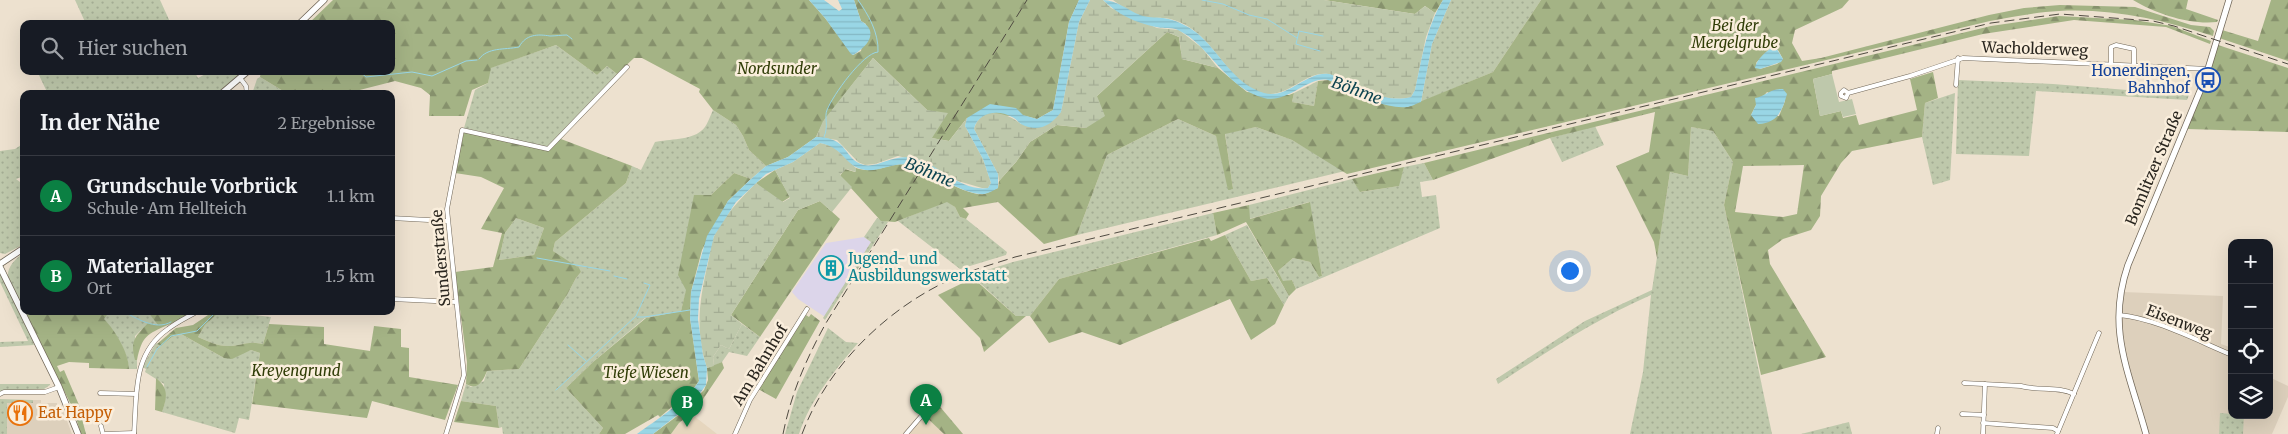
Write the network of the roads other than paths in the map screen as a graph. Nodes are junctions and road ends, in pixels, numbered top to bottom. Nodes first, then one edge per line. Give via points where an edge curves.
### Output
1 (324, 0) edge
2 (2229, 0) edge
3 (303, 20) edge
4 (1958, 58) junction
5 (2111, 64) junction
6 (2134, 64) junction
7 (627, 66) dead end
8 (2209, 69) junction
9 (243, 75) edge
10 (240, 78) junction
11 (1956, 85) dead end
12 (226, 90) edge
13 (246, 90) edge
14 (1848, 93) dead end
15 (395, 218) edge
16 (447, 221) junction
17 (20, 251) edge
18 (0, 265) edge
19 (395, 299) edge
20 (456, 302) junction
21 (20, 306) edge
22 (807, 309) dead end
23 (24, 315) edge
24 (191, 315) edge
25 (2118, 317) junction
26 (2099, 333) dead end
27 (2228, 353) edge
28 (1964, 383) dead end
29 (1985, 384) junction
30 (59, 387) junction
31 (100, 393) dead end
32 (0, 394) edge
33 (136, 394) junction
34 (2074, 394) junction
35 (931, 405) dead end
36 (1962, 414) dead end
37 (1984, 416) junction
38 (1983, 423) junction
39 (100, 426) dead end
40 (1938, 428) dead end
41 (2058, 432) edge
42 (134, 433) edge
43 (78, 434) edge
44 (104, 434) edge
45 (446, 434) edge
46 (735, 434) edge
47 (906, 434) edge
48 (1937, 434) edge
49 (1983, 434) edge
50 (2146, 434) edge

1 - 3 street
2 - 8 street, Bomlitzer Straße
4 - 5 street, Wacholderweg
4 - 11 street
4 - 14 street via 1910,76
5 - 6 street, Wacholderweg
5 - 6 street via 2111,47 2116,46 2134,49
6 - 8 street, Wacholderweg
7 - 16 street, Sunderstraße via 548,149 462,130 447,200
8 - 25 street, Bomlitzer Straße via 2128,265 2120,290
9 - 10 street
10 - 12 street
10 - 13 street
15 - 16 street
16 - 20 street, Sunderstraße
17 - 18 street
18 - 21 street
19 - 20 street
20 - 45 street, Sunderstraße via 464,375
22 - 46 street, Am Bahnhof via 750,400
23 - 30 street
24 - 33 street via 168,329 149,348 139,370
25 - 27 street, Eisenweg via 2131,316
25 - 50 street, Bomlitzer Straße via 2123,355
26 - 34 street
28 - 29 street
29 - 34 street
29 - 37 street
30 - 32 street via 49,391
30 - 43 street
31 - 33 street
33 - 42 street
34 - 41 street
35 - 47 street
36 - 37 street
37 - 38 street
38 - 41 street via 2053,428
38 - 49 street
39 - 44 street
40 - 48 street
42 - 44 street

